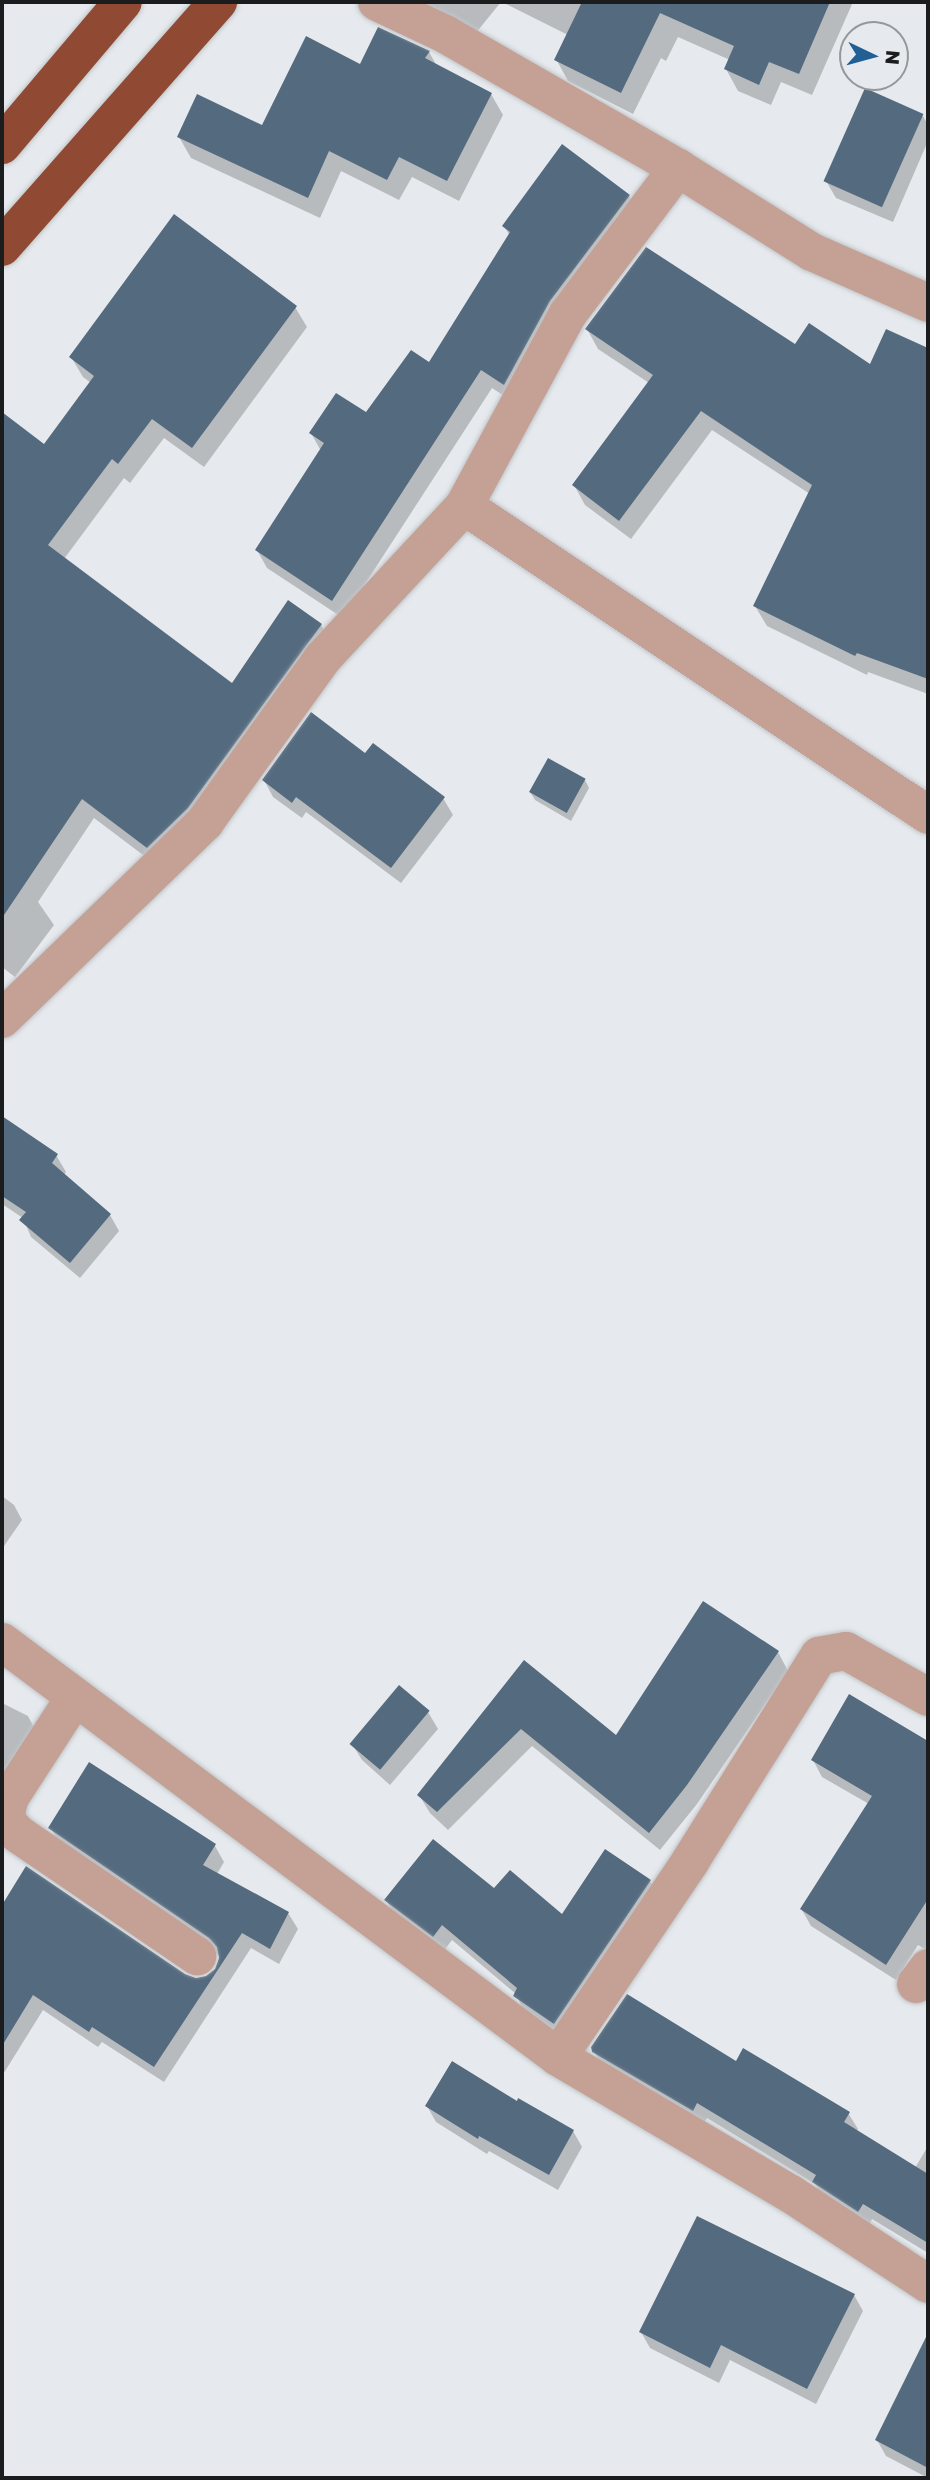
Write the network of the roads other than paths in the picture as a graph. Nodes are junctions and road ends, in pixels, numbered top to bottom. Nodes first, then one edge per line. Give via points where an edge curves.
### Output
1 (123, 2) edge
2 (218, 2) edge
3 (377, 2) edge
4 (2, 145) edge
5 (678, 168) junction
6 (2, 247) edge
7 (928, 303) edge
8 (464, 506) junction
9 (928, 815) edge
10 (2, 1019) edge
11 (2, 1642) edge
12 (75, 1697) junction
13 (928, 1697) edge
14 (197, 1956) dead end
15 (558, 2057) junction
16 (928, 2284) edge

1 - 4 highway
2 - 6 highway
3 - 5 street via 445,33
5 - 7 street via 813,252
5 - 8 street via 568,314
8 - 9 street
8 - 10 street via 323,659 205,821
11 - 12 street
12 - 14 street via 10,1797 8,1823
12 - 15 street
13 - 15 street via 846,1651 819,1656 690,1862
15 - 16 street via 791,2194

